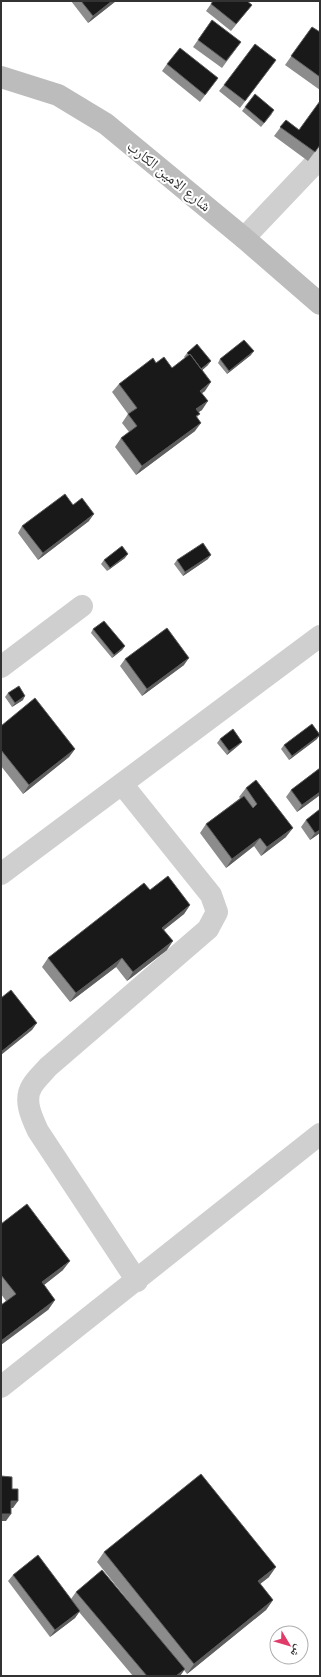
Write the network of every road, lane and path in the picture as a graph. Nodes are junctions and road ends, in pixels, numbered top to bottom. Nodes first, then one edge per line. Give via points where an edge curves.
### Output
1 (1, 77) edge
2 (320, 158) edge
3 (244, 238) junction
4 (320, 304) edge
5 (82, 606) dead end
6 (320, 636) edge
7 (1, 667) edge
8 (122, 784) junction
9 (1, 874) edge
10 (320, 1134) edge
11 (136, 1281) junction
12 (1, 1387) edge

1 - 3 street, شارع الامين الكارب via 58,95 106,124
2 - 3 street
3 - 4 street, شارع الامين الكارب
5 - 7 street
6 - 8 street
8 - 9 street
8 - 11 street via 211,895 217,912 208,929 48,1067 31,1087 28,1101 38,1131
10 - 11 street
11 - 12 street

